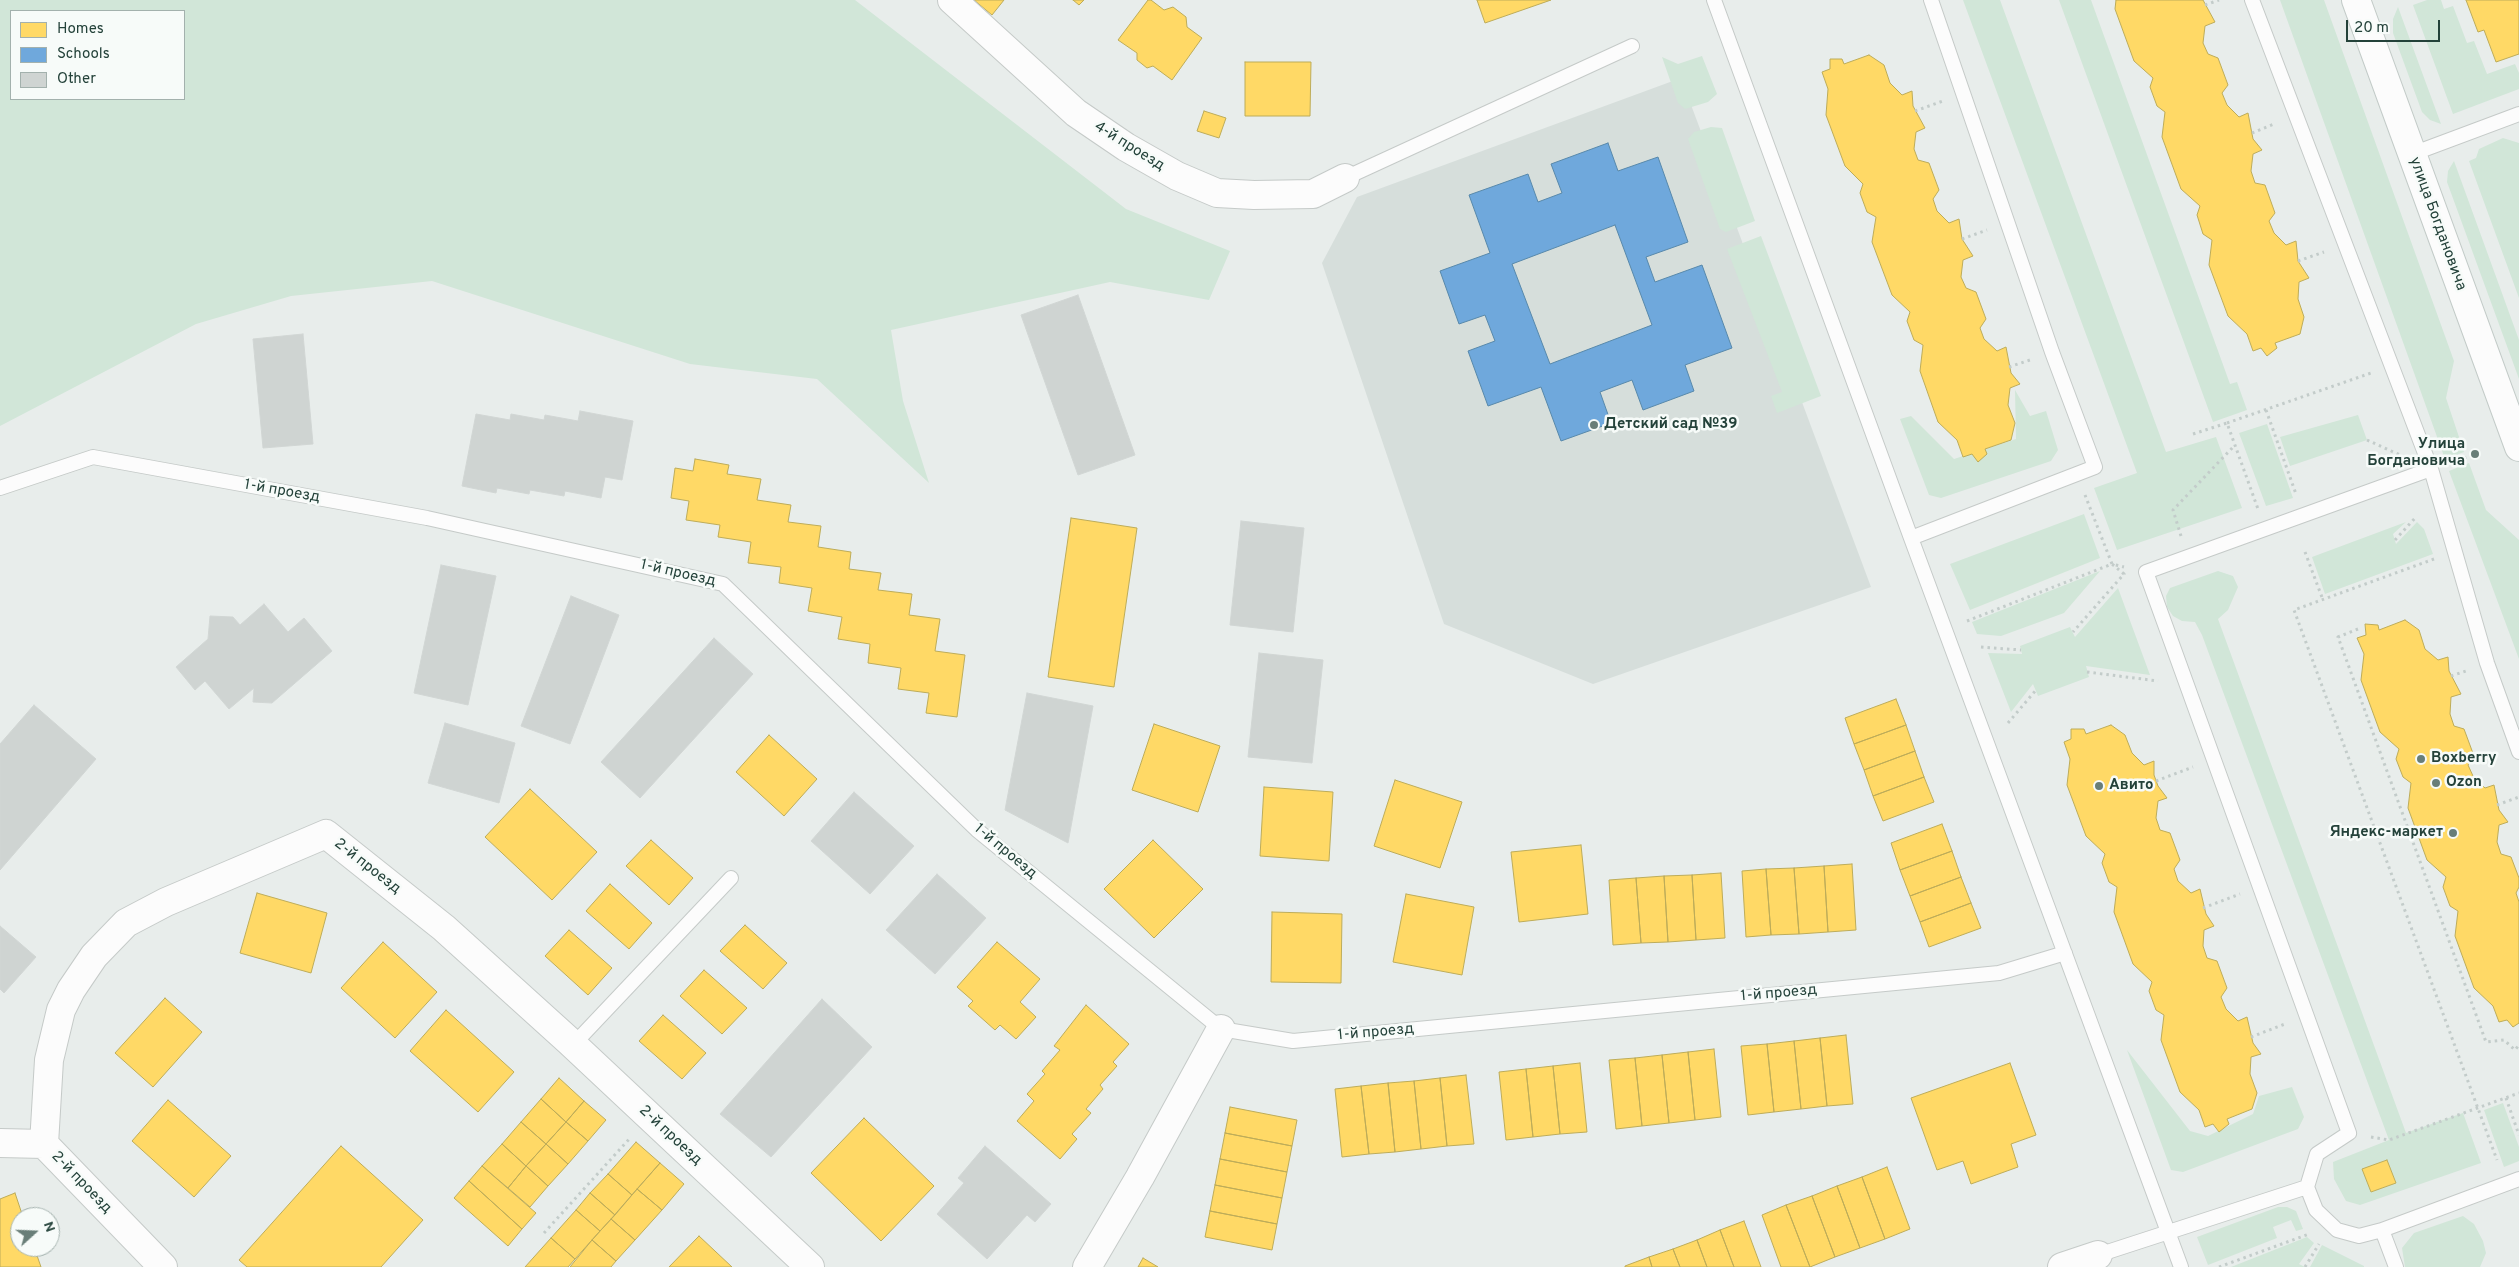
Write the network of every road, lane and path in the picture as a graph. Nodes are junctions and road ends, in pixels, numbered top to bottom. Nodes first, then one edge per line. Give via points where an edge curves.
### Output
1 (952, 0) edge
2 (1714, 0) edge
3 (1931, 0) edge
4 (2219, 0) edge
5 (2252, 0) edge
6 (2361, 1) edge
7 (2205, 5) dead end
8 (1632, 46) dead end
9 (1963, 94) junction
10 (1915, 111) dead end
11 (2519, 114) edge
12 (2412, 154) junction
13 (1345, 178) joint
14 (2393, 366) junction
15 (2266, 410) junction
16 (2227, 423) junction
17 (2193, 434) dead end
18 (2236, 445) junction
19 (2519, 447) edge
20 (2431, 469) junction
21 (2077, 474) junction
22 (0, 488) edge
23 (2297, 495) dead end
24 (2258, 509) dead end
25 (2416, 517) dead end
26 (1911, 538) junction
27 (2395, 540) dead end
28 (2183, 542) dead end
29 (2305, 552) dead end
30 (2440, 557) dead end
31 (2112, 564) junction
32 (2146, 572) junction
33 (2323, 600) junction
34 (2358, 629) dead end
35 (1945, 630) junction
36 (2073, 632) dead end
37 (1981, 647) dead end
38 (2021, 650) dead end
39 (2087, 672) dead end
40 (2158, 682) dead end
41 (2036, 690) dead end
42 (2008, 723) dead end
43 (2519, 752) edge
44 (2213, 760) junction
45 (2156, 781) dead end
46 (2519, 797) edge
47 (2497, 805) dead end
48 (731, 878) dead end
49 (2259, 887) junction
50 (2203, 908) dead end
51 (2065, 953) junction
52 (2307, 1016) junction
53 (1222, 1029) junction
54 (2251, 1037) dead end
55 (573, 1045) junction
56 (2519, 1045) edge
57 (2519, 1093) edge
58 (2506, 1098) junction
59 (2478, 1108) junction
60 (650, 1117) junction
61 (2349, 1133) junction
62 (2519, 1135) edge
63 (0, 1143) edge
64 (44, 1144) junction
65 (2497, 1160) dead end
66 (2519, 1179) edge
67 (2307, 1187) junction
68 (2337, 1230) junction
69 (2382, 1230) junction
70 (544, 1233) dead end
71 (2168, 1234) junction
72 (2098, 1255) joint
73 (163, 1267) edge
74 (810, 1267) edge
75 (1087, 1267) edge
76 (2062, 1267) edge
77 (2181, 1267) edge
78 (2220, 1267) edge
79 (2396, 1267) edge

1 - 13 street, 4-й проезд via 1076,113 1177,176 1217,192 1254,195 1312,194
2 - 26 lane
3 - 9 lane
4 - 7 path
5 - 14 lane
6 - 12 street, улица Богдановича
8 - 13 lane
9 - 10 path
9 - 21 lane via 2095,467
11 - 12 lane
12 - 19 street, улица Богдановича
14 - 15 path
14 - 20 lane
15 - 16 path
15 - 23 path
16 - 17 path
16 - 18 path
18 - 24 path
18 - 28 path via 2173,510
20 - 32 lane
20 - 43 lane via 2487,663
21 - 26 lane
21 - 31 path
22 - 53 lane, 1-й проезд via 94,457 428,518 723,584 978,830
25 - 27 path
26 - 35 lane
29 - 33 path
30 - 33 path
31 - 32 path
31 - 35 path
31 - 36 path via 2124,574
32 - 44 lane
33 - 59 path via 2294,610
34 - 56 path via 2338,637 2486,1042 2504,1040 2514,1050
35 - 51 lane
37 - 38 path
39 - 40 path
41 - 42 path
44 - 45 path
44 - 49 lane
46 - 47 path
48 - 55 lane
49 - 50 path
49 - 52 lane
51 - 53 lane, 1-й проезд via 1999,973 1293,1040
51 - 71 lane
52 - 54 path
52 - 61 lane
53 - 75 street
55 - 60 street, 2-й проезд
55 - 64 street, 2-й проезд via 444,928 326,834 166,902 126,923 94,956 61,1010 48,1060
57 - 58 path
58 - 59 path
58 - 62 path
59 - 61 path via 2389,1140
59 - 65 path
60 - 70 path
60 - 74 street, 2-й проезд
61 - 67 lane via 2317,1154
63 - 64 street
64 - 73 street, 2-й проезд
66 - 69 lane
67 - 68 lane via 2316,1210
67 - 71 lane
68 - 69 lane via 2359,1236
68 - 78 path via 2307,1234
69 - 79 lane
71 - 72 lane
71 - 77 lane
72 - 76 street

